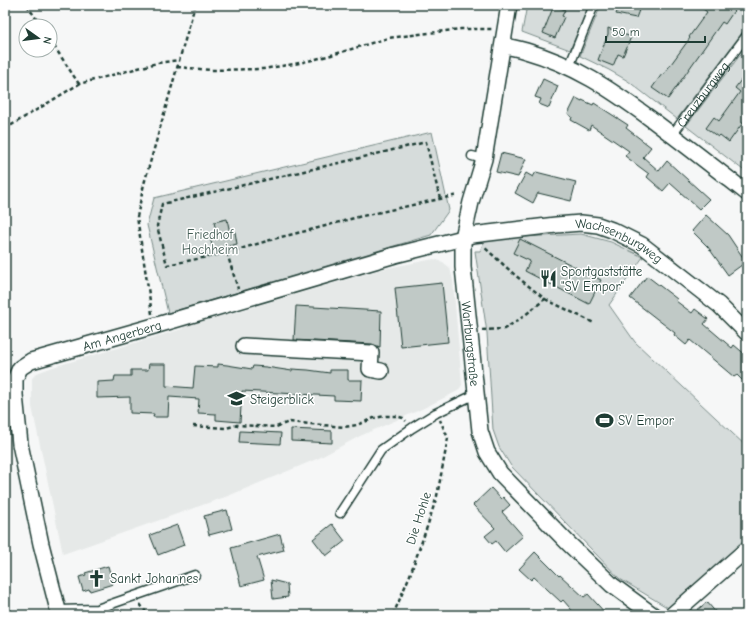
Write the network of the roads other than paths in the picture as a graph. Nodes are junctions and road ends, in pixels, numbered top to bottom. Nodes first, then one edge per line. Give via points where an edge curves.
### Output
1 (509, 5) edge
2 (594, 5) edge
3 (747, 35) edge
4 (503, 46) junction
5 (569, 67) junction
6 (672, 134) junction
7 (747, 193) edge
8 (468, 236) junction
9 (747, 332) edge
10 (244, 346) dead end
11 (381, 371) dead end
12 (476, 394) junction
13 (340, 513) dead end
14 (747, 550) edge
15 (195, 575) dead end
16 (60, 613) edge
17 (653, 615) edge
18 (672, 615) edge

1 - 4 street, Wartburgstraße
2 - 5 lane
3 - 6 lane, Creuzburgweg
4 - 5 street, Creuzburgweg via 538,55
4 - 8 street, Wartburgstraße via 478,158
5 - 6 street, Creuzburgweg via 592,78
6 - 7 street, Creuzburgweg
8 - 9 street, Wachsenburgweg via 542,226 581,223 598,225 642,245 719,305
8 - 12 street, Wartburgstraße via 463,267
8 - 16 street, Am Angerberg via 31,361 20,368 15,379 20,444 41,544
10 - 11 street via 371,353 370,369
12 - 13 lane via 412,428 381,450
12 - 17 street, Wartburgstraße via 480,431 487,452 500,473 612,585
14 - 18 street
15 - 16 lane, Am Angerberg via 97,609

